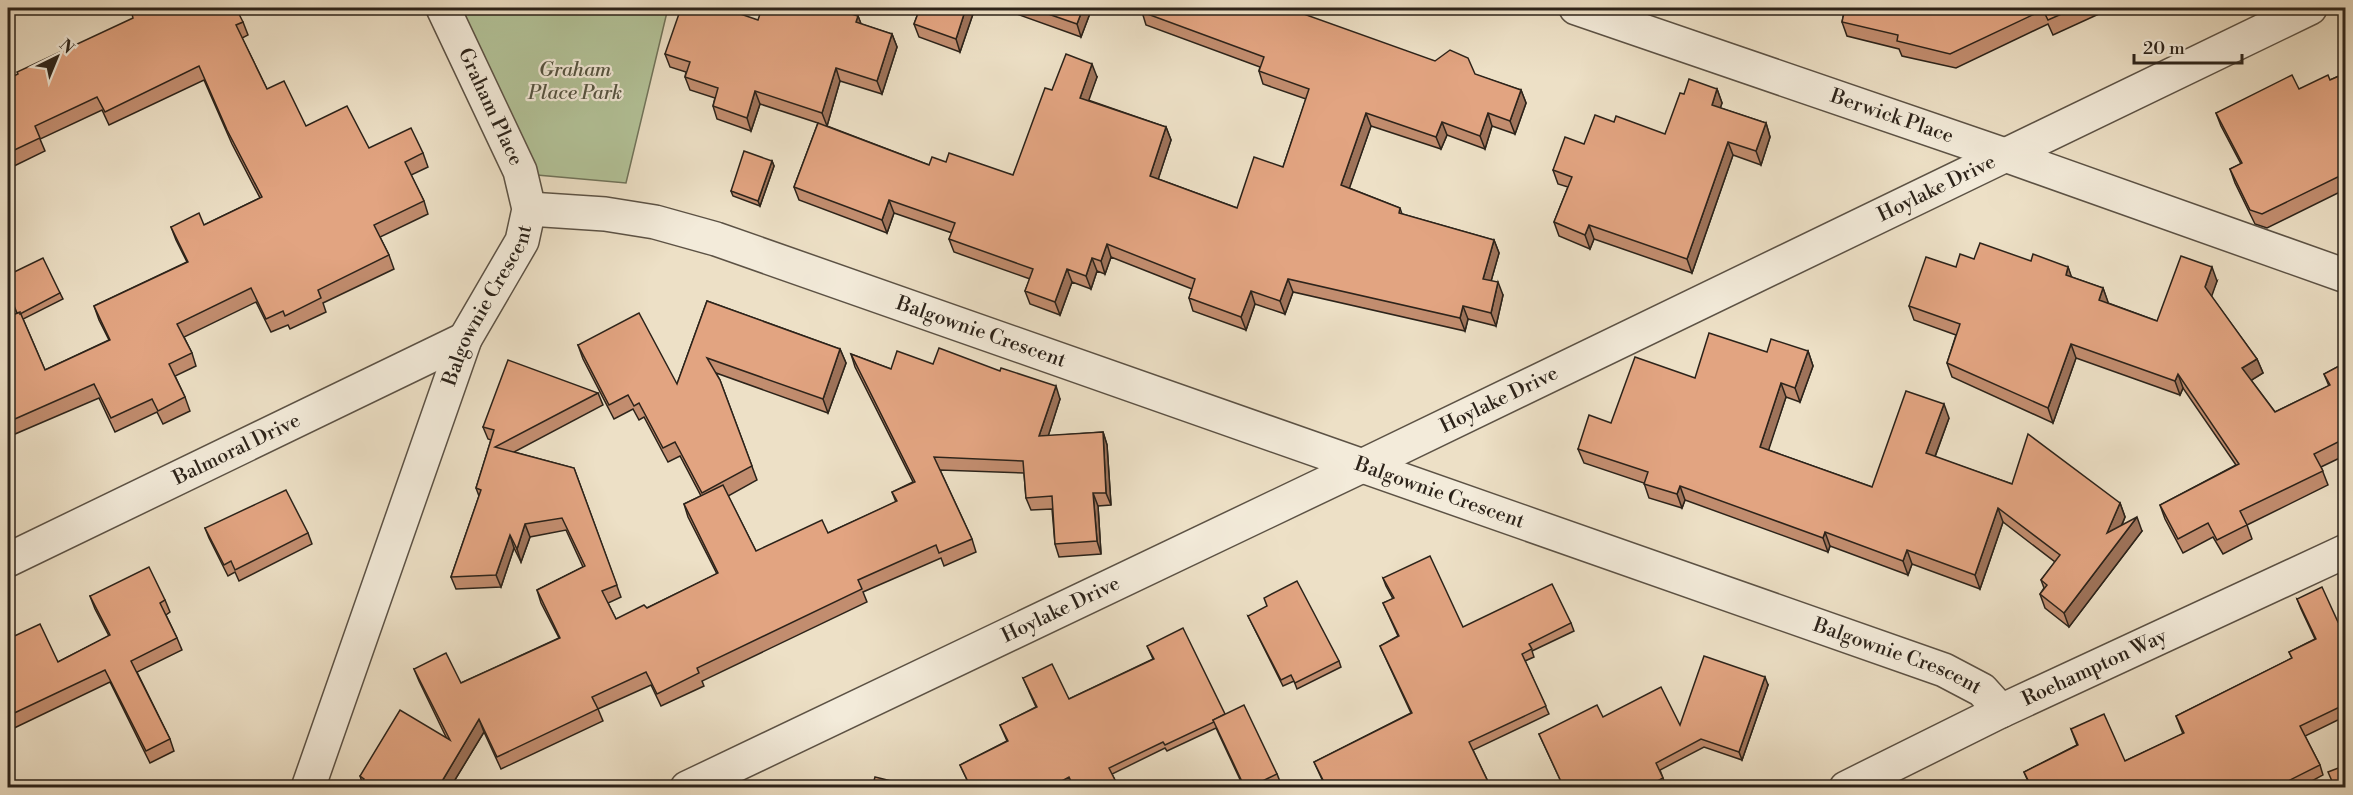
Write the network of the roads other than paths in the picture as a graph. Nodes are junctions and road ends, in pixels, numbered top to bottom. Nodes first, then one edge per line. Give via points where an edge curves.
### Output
1 (443, 8) edge
2 (1576, 8) edge
3 (2310, 8) edge
4 (2005, 155) junction
5 (529, 209) junction
6 (2346, 276) edge
7 (465, 339) junction
8 (1364, 465) junction
9 (2346, 551) edge
10 (8, 560) edge
11 (2001, 711) junction
12 (308, 788) edge
13 (687, 788) edge
14 (1846, 788) edge

1 - 5 street, Graham Place via 520,171
2 - 4 street, Berwick Place
3 - 4 street, Hoylake Drive
4 - 6 street, Berwick Place
4 - 8 street, Hoylake Drive
5 - 7 street, Balgownie Crescent via 522,241
5 - 8 street, Balgownie Crescent via 655,222 716,239
7 - 10 street, Balmoral Drive
7 - 12 street, Balgownie Crescent
8 - 11 street, Balgownie Crescent via 1944,670 1982,690
8 - 13 street, Hoylake Drive
9 - 11 street, Roehampton Way
11 - 14 street, Roehampton Way

